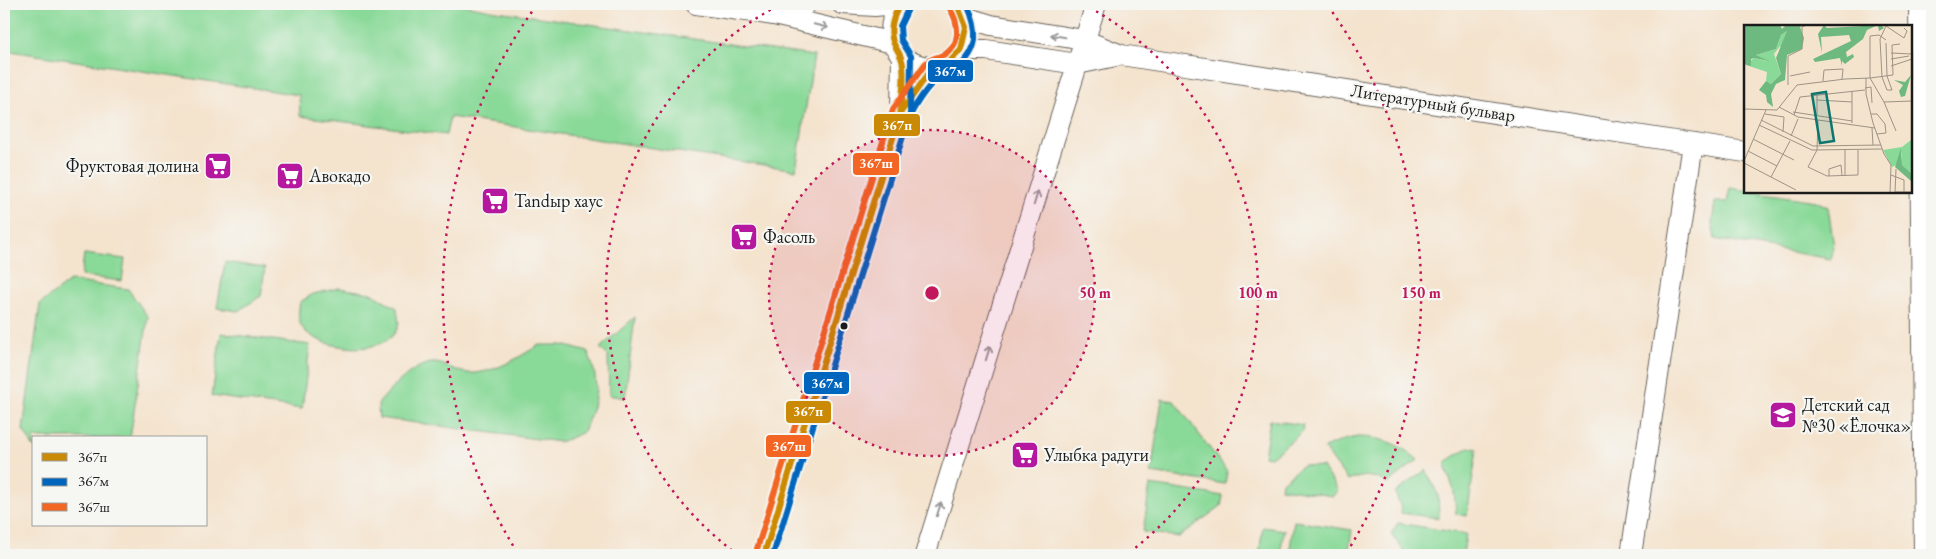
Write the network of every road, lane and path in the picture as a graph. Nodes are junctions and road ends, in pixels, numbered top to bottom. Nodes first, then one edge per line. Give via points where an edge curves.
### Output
1 (696, 4) edge
2 (806, 4) edge
3 (842, 4) edge
4 (894, 4) edge
5 (901, 4) edge
6 (1096, 4) edge
7 (1919, 4) edge
8 (961, 10) edge
9 (774, 15) junction
10 (1084, 40) junction
11 (898, 50) junction
12 (962, 50) junction
13 (1121, 55) junction
14 (1077, 64) junction
15 (934, 68) junction
16 (901, 112) junction
17 (1693, 144) junction
18 (1744, 152) edge
19 (1916, 178) edge
20 (764, 555) edge
21 (925, 555) edge
22 (1631, 555) edge
23 (1924, 555) edge

1 - 9 street
2 - 9 street
3 - 4 street
5 - 11 street via 893,17
6 - 10 street
7 - 19 street
10 -> 8 street, Литературный бульвар via 991,24
8 - 12 street via 967,34
9 -> 11 street
10 - 13 street, Литературный бульвар
10 - 14 street
11 - 15 street via 917,66
11 - 16 street
12 - 14 street, Литературный бульвар via 986,50
12 - 15 street via 950,62
13 - 14 street, Литературный бульвар
13 - 17 street, Литературный бульвар
21 -> 14 street
15 - 16 street
16 - 20 street
17 - 18 street, Литературный бульвар
17 - 22 street
19 - 23 street

